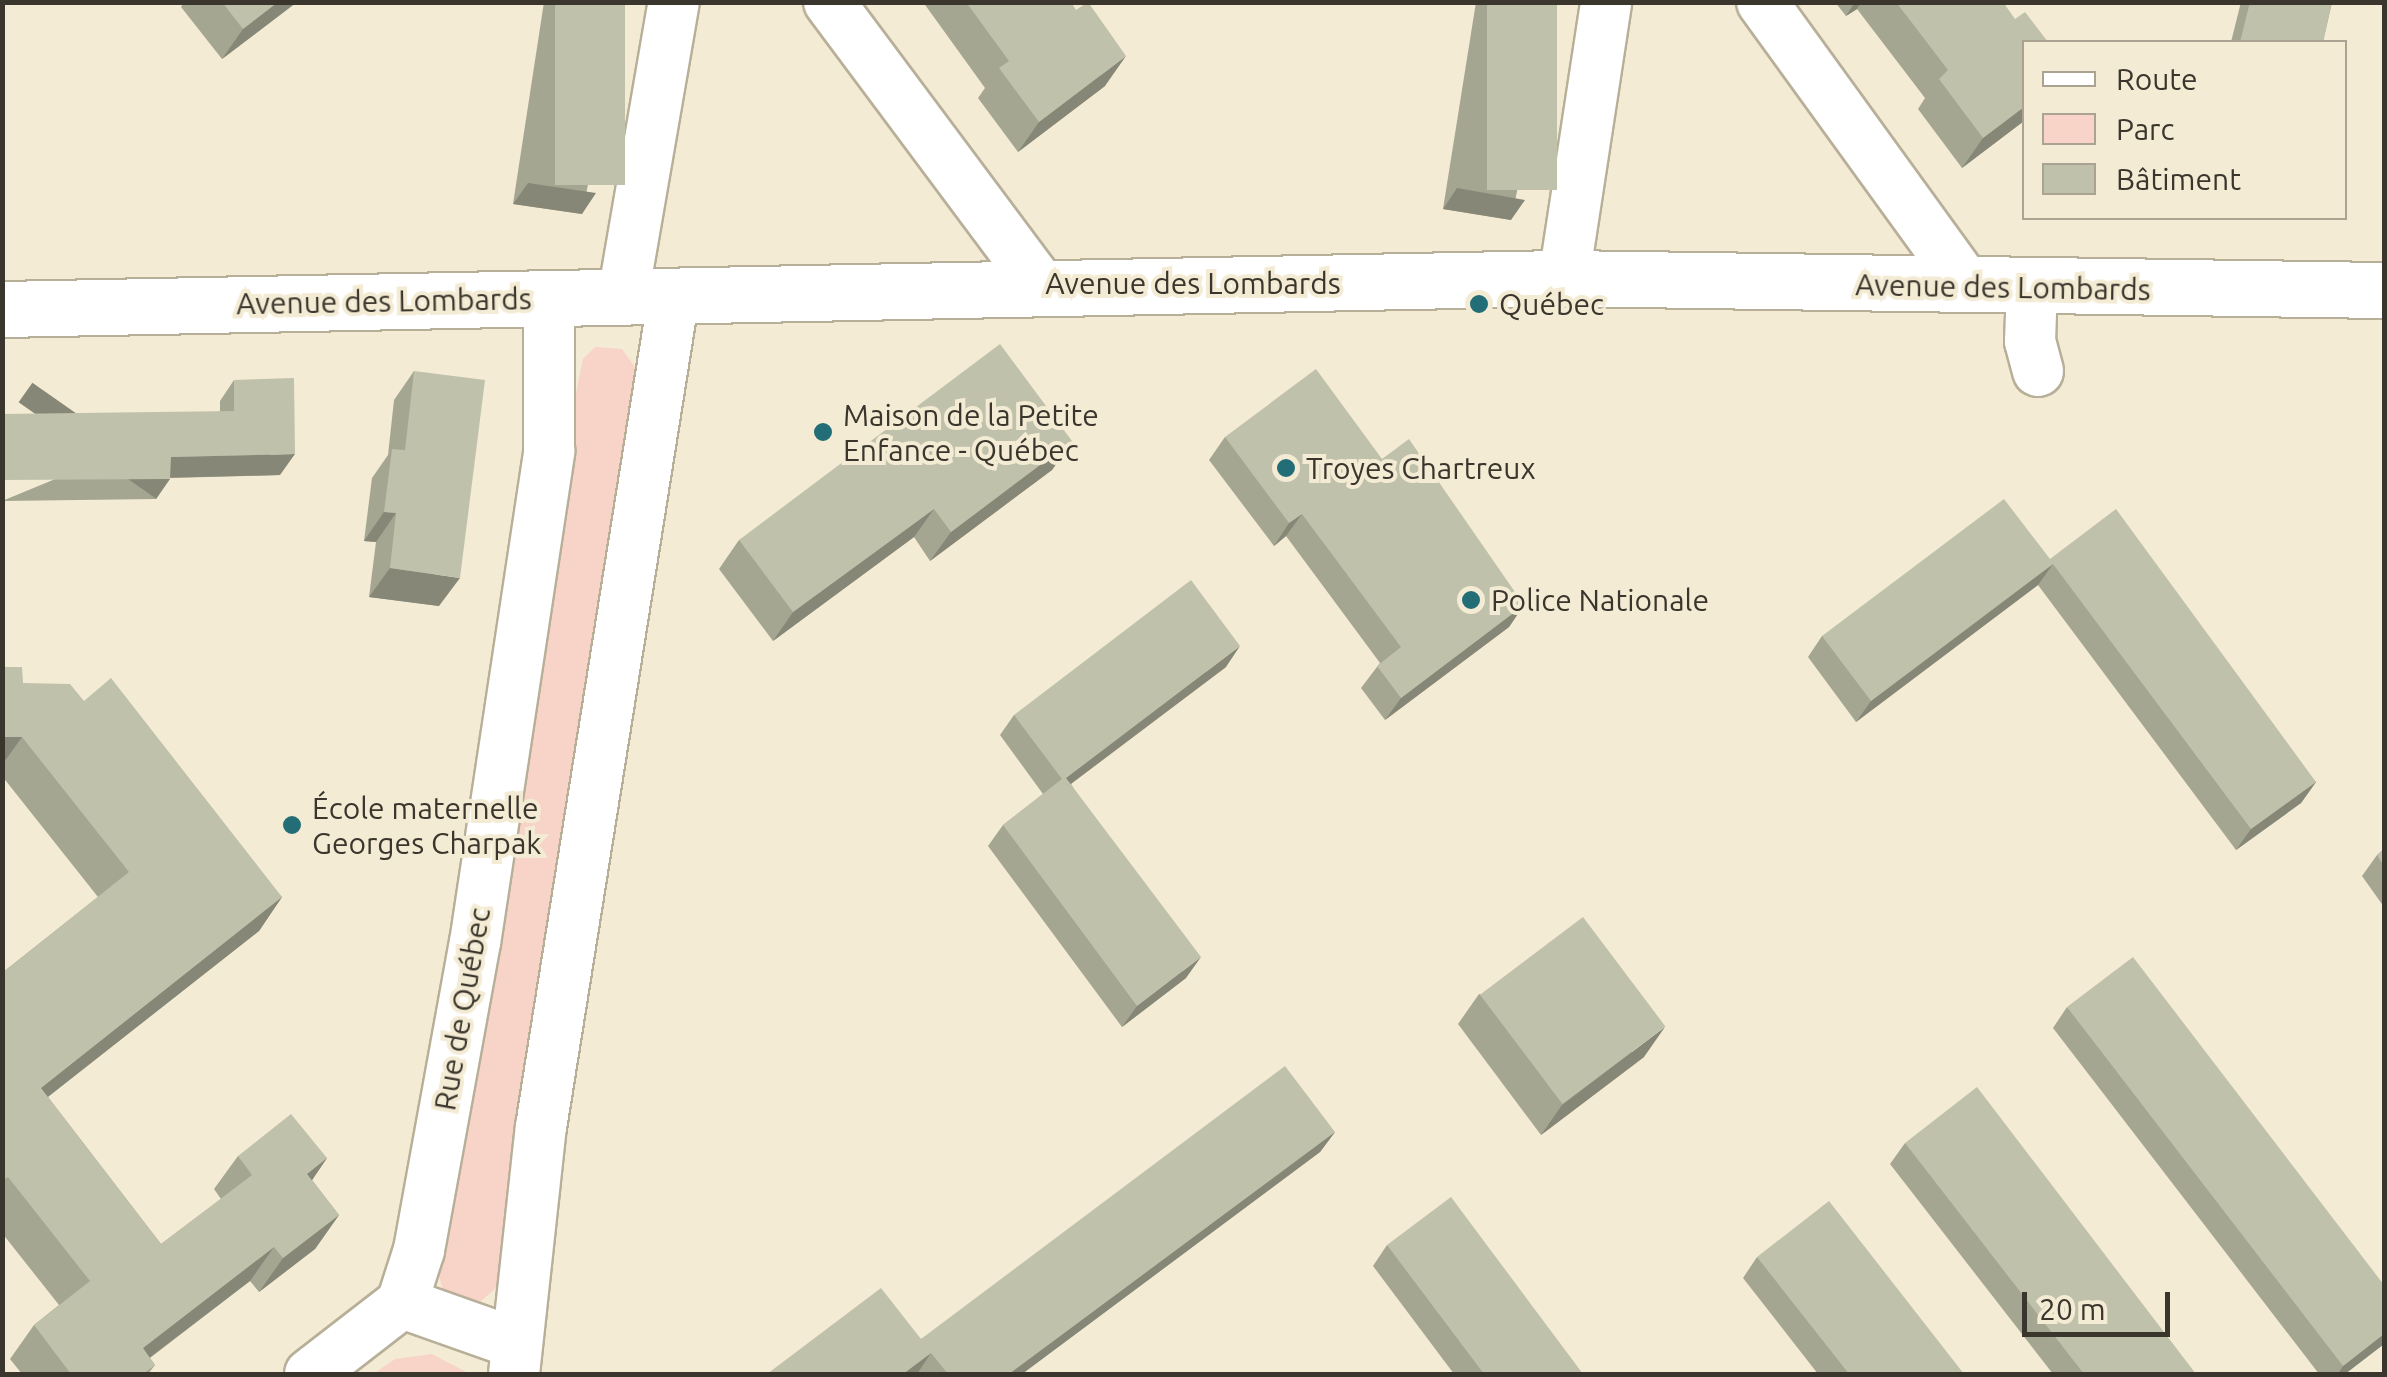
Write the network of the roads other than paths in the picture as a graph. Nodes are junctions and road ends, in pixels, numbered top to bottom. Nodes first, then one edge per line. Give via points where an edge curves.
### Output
1 (674, 2) edge
2 (828, 2) edge
3 (1606, 2) edge
4 (1762, 2) edge
5 (1564, 278) junction
6 (1039, 284) junction
7 (1966, 284) junction
8 (2032, 287) junction
9 (2384, 290) edge
10 (648, 296) junction
11 (549, 298) junction
12 (2, 309) edge
13 (2038, 372) dead end
14 (402, 1303) junction
15 (515, 1359) edge
16 (310, 1374) edge

1 - 10 street
2 - 6 street
3 - 5 street
4 - 7 street
5 - 6 street, Avenue des Lombards
5 - 7 street, Avenue des Lombards
6 - 10 street, Avenue des Lombards
7 - 8 street, Avenue des Lombards
8 - 9 street, Avenue des Lombards
8 - 13 street via 2030,341
10 - 11 street, Avenue des Lombards
10 - 15 street
11 - 12 street, Avenue des Lombards
11 - 14 street, Rue de Québec via 550,451 527,618 440,1135
14 - 15 street
14 - 16 street

